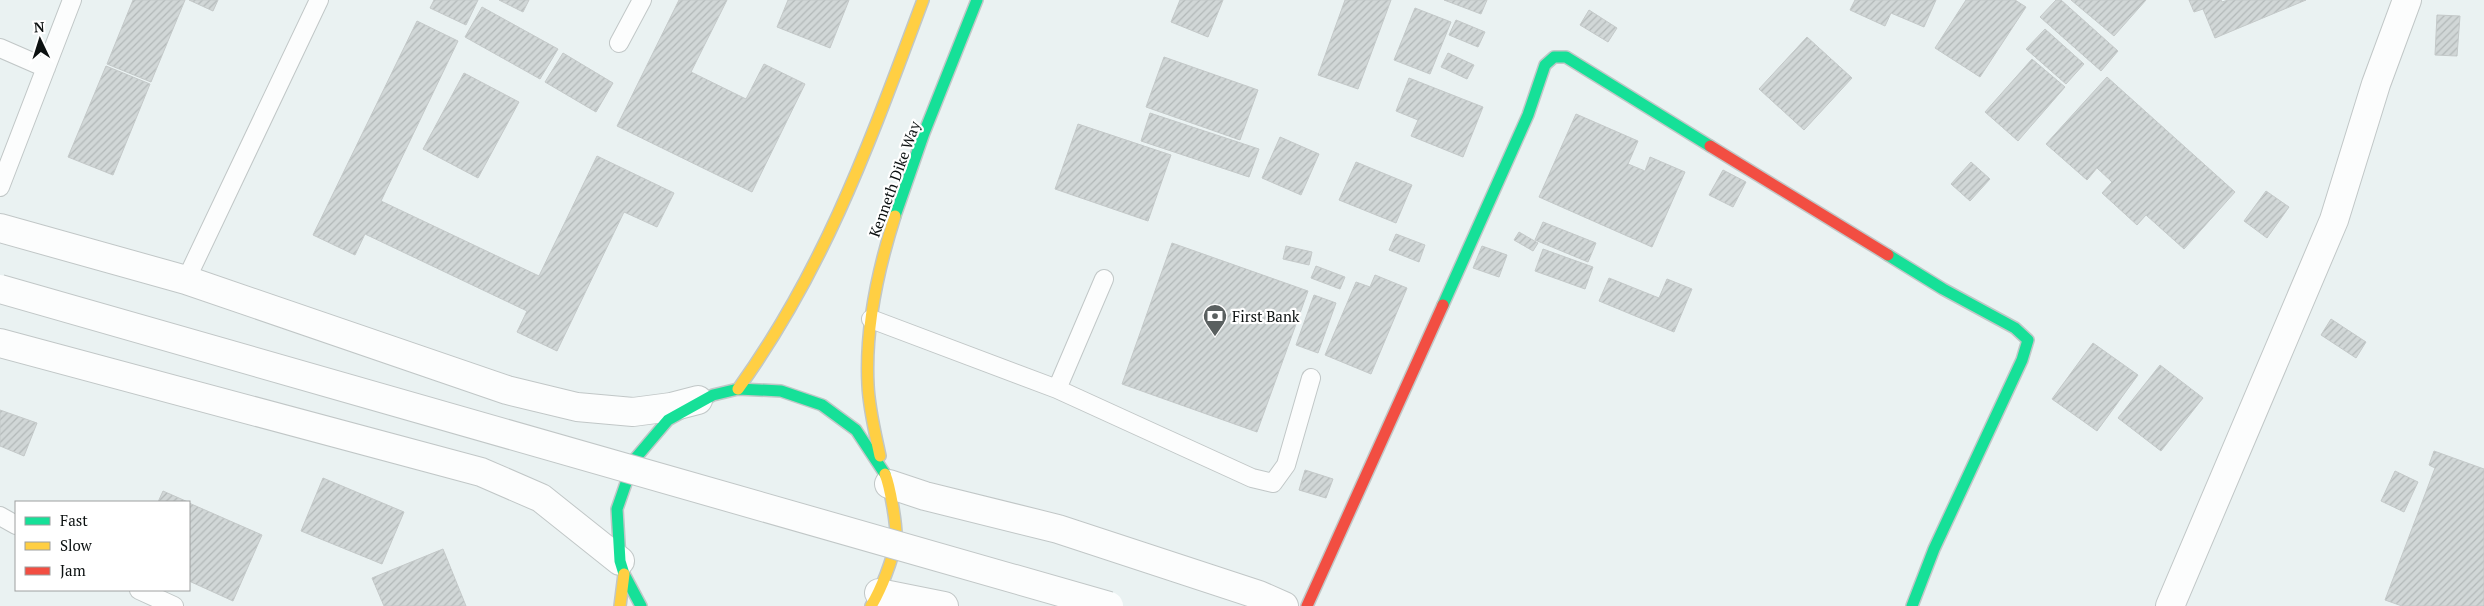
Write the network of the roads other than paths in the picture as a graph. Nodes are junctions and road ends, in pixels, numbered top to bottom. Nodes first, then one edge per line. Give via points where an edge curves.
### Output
1 (72, 0) edge
2 (319, 0) edge
3 (642, 0) edge
4 (923, 0) edge
5 (978, 0) edge
6 (2407, 0) edge
7 (619, 43) dead end
8 (0, 48) edge
9 (46, 68) junction
10 (0, 187) edge
11 (0, 228) edge
12 (1104, 279) dead end
13 (186, 280) junction
14 (0, 290) edge
15 (871, 319) junction
16 (0, 343) edge
17 (1311, 378) dead end
18 (1056, 389) junction
19 (726, 392) junction
20 (885, 474) junction
21 (0, 516) edge
22 (15, 524) edge
23 (622, 567) junction
24 (141, 591) edge
25 (875, 599) edge
26 (174, 606) edge
27 (620, 606) edge
28 (641, 606) edge
29 (944, 606) edge
30 (1109, 606) edge
31 (1284, 606) edge
32 (1307, 606) edge
33 (1912, 606) edge
34 (2170, 606) edge

1 - 9 lane
2 - 13 lane
3 - 7 lane
4 - 19 main road via 856,176 824,250 792,308
5 - 15 main road, Kenneth Dike Way via 892,223
6 - 34 street via 2376,84 2334,220
8 - 9 lane
9 - 10 lane
11 - 13 street
12 - 18 lane
13 - 19 street via 507,390 576,407 633,412 671,407
14 - 30 street, bridge
15 - 18 lane
15 - 20 main road, Kenneth Dike Way via 868,364 871,406
16 - 23 street via 481,472 541,498
17 - 18 lane via 1286,465 1273,483 1252,478
19 - 20 main road via 781,391 822,405 856,430
19 - 23 main road via 668,420 634,460 617,509
20 - 25 main road, Kenneth Dike Way via 896,539
20 - 31 street via 925,496 1058,529
21 - 22 lane
23 - 27 main road
23 - 28 main road
24 - 26 lane
25 - 29 street
32 - 33 main road via 1528,115 1545,65 1554,57 1566,57 1944,289 2015,328 2028,340 2022,360 1934,549

